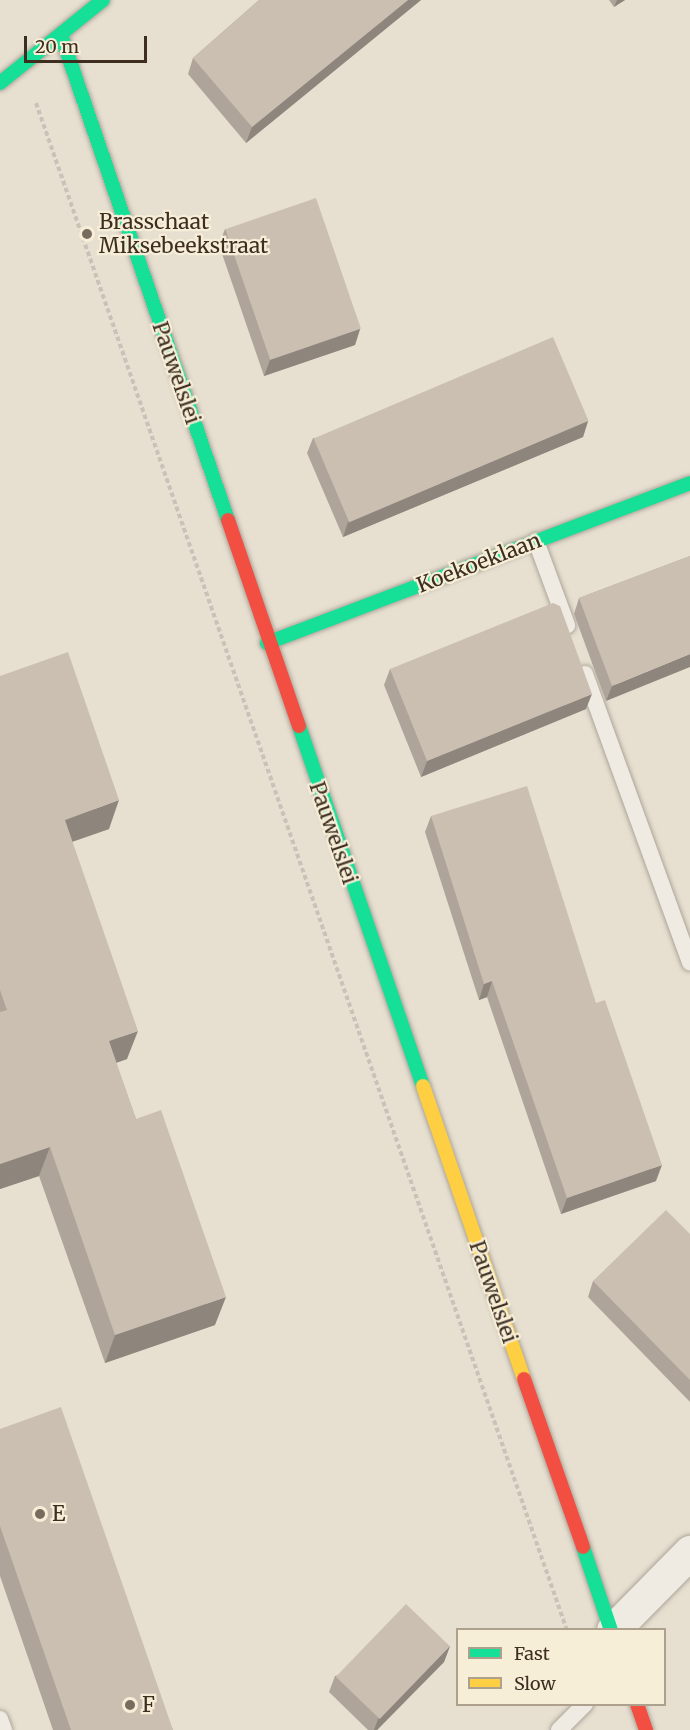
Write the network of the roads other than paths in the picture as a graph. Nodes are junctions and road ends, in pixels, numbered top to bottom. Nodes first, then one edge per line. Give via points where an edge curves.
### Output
1 (104, 0) edge
2 (61, 35) junction
3 (2, 78) edge
4 (690, 483) edge
5 (536, 541) junction
6 (267, 643) junction
7 (690, 962) edge
8 (690, 1552) edge
9 (612, 1628) edge
10 (613, 1628) edge
11 (583, 1706) edge
12 (638, 1706) edge
13 (0, 1719) edge
14 (4, 1730) edge
15 (559, 1730) edge
16 (646, 1730) edge

1 - 2 street
2 - 3 street
2 - 6 street, Pauwelslei
4 - 5 street, Koekoeklaan
5 - 6 street, Koekoeklaan
5 - 7 lane
6 - 9 street, Pauwelslei
8 - 10 street
11 - 15 lane
12 - 16 street
13 - 14 lane

